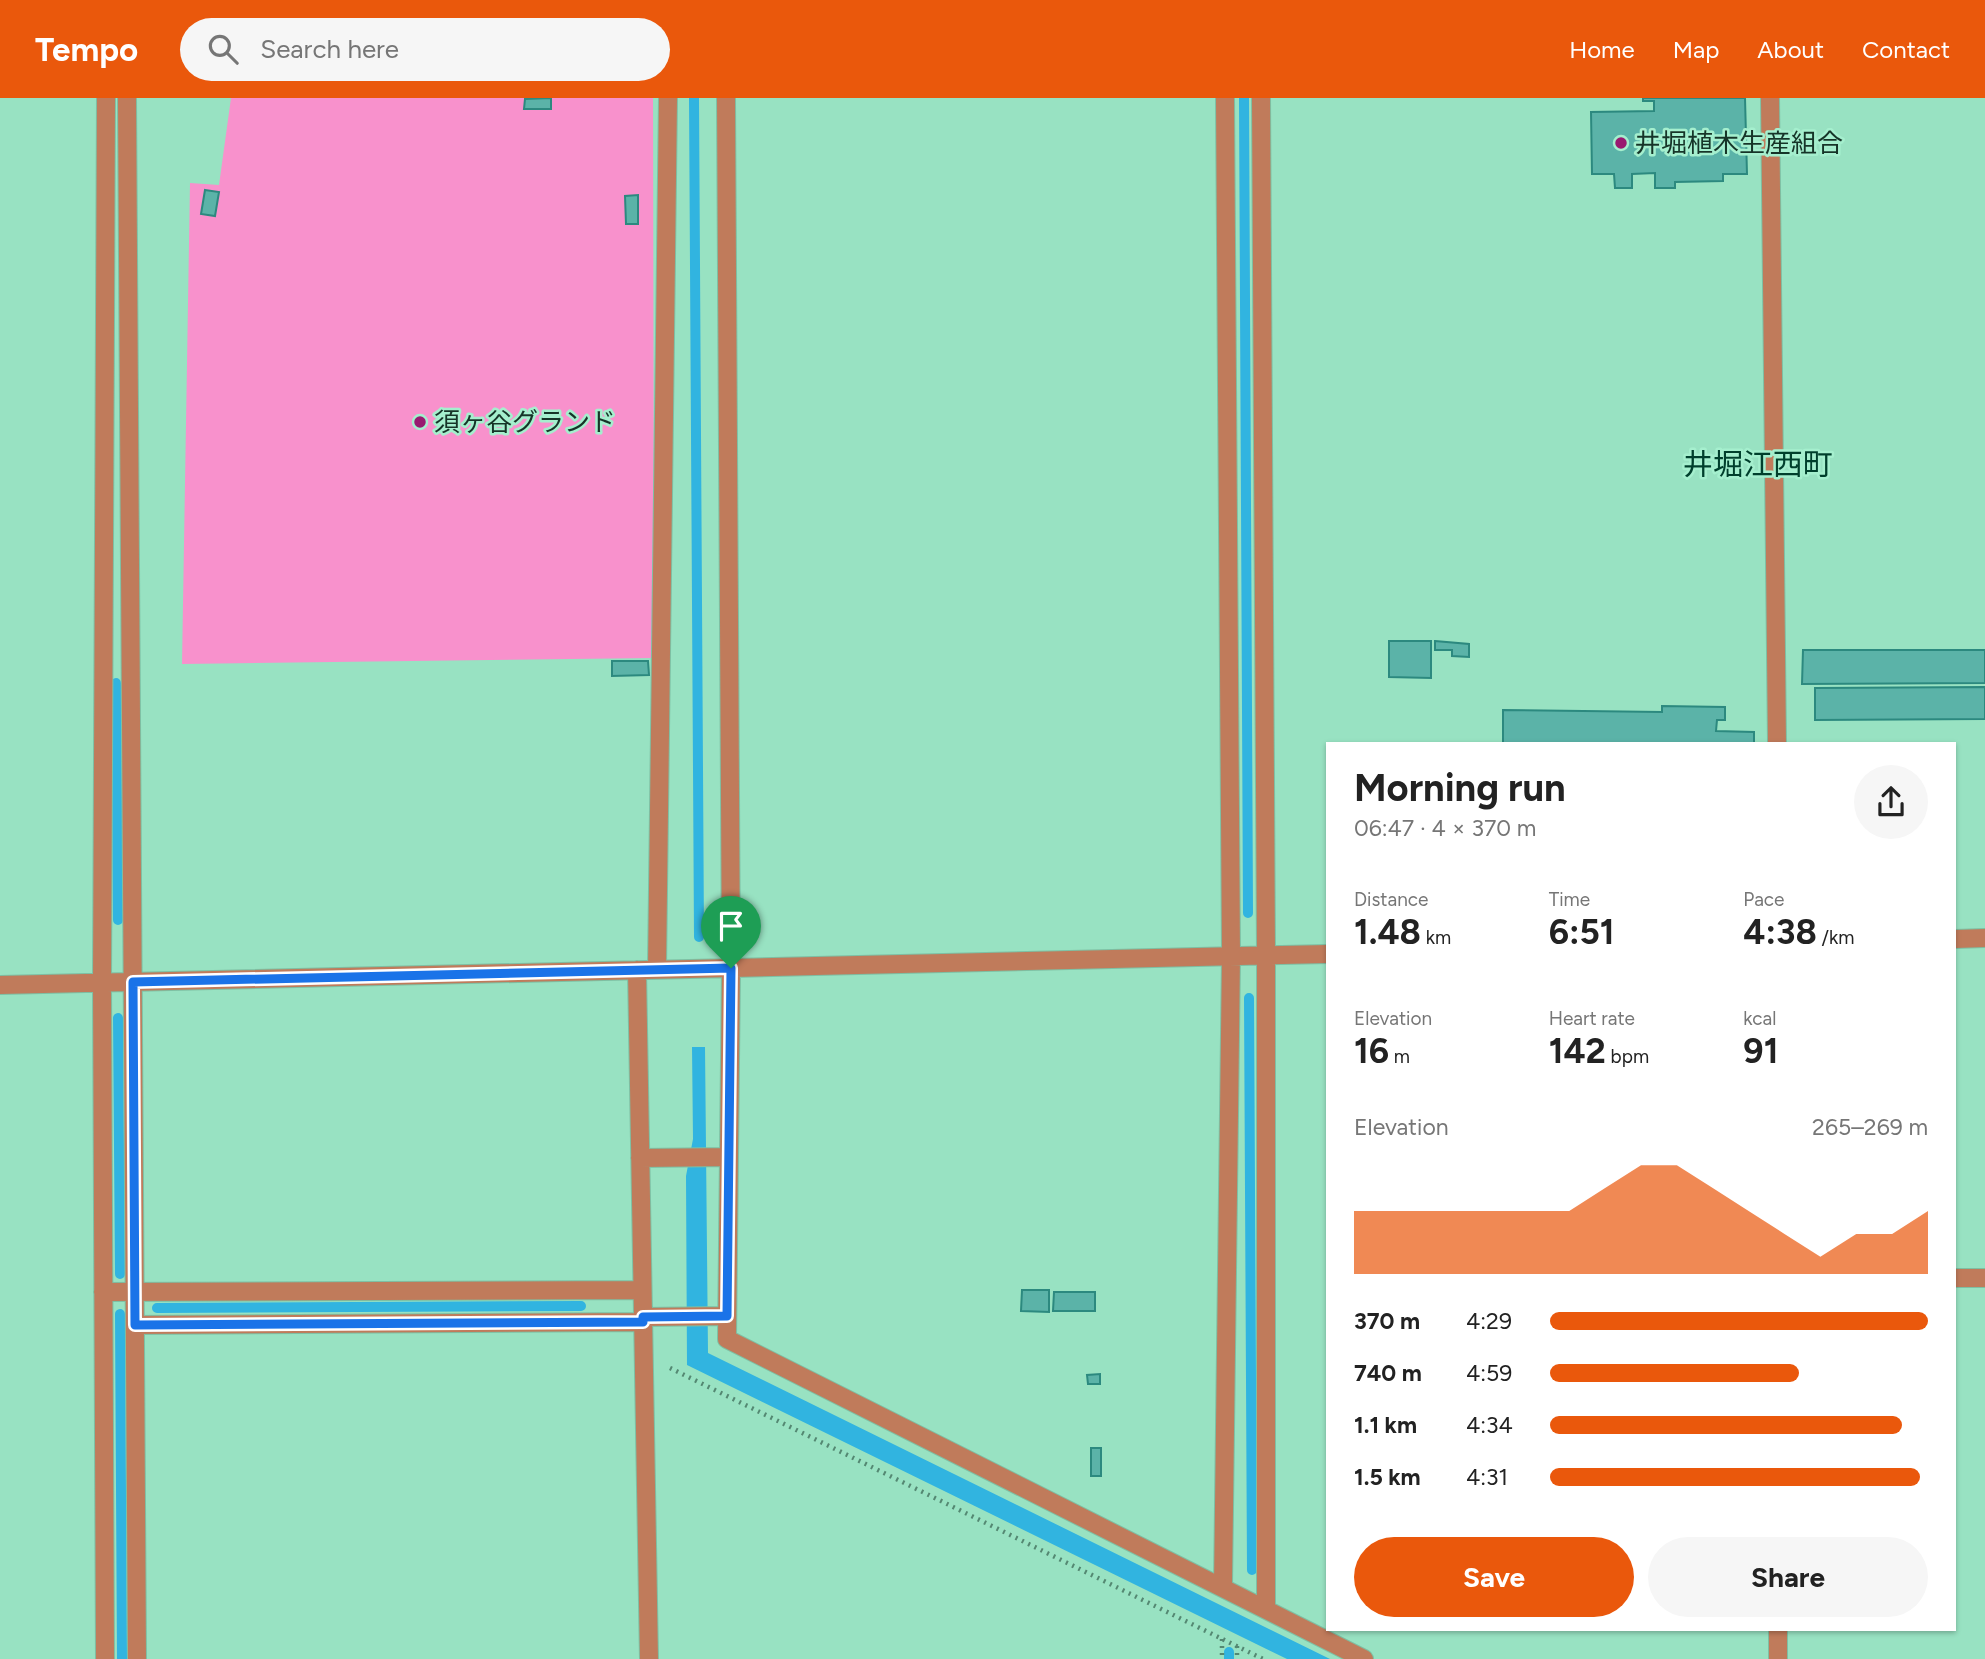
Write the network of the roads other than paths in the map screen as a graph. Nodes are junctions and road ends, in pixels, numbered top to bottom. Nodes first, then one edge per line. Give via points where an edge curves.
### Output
1 (106, 98) edge
2 (127, 98) edge
3 (668, 98) edge
4 (726, 98) edge
5 (1225, 98) edge
6 (1261, 98) edge
7 (1770, 98) edge
8 (1777, 742) edge
9 (1985, 938) edge
10 (1956, 939) edge
11 (1326, 954) edge
12 (1266, 955) junction
13 (1231, 956) junction
14 (731, 968) junction
15 (657, 969) junction
16 (637, 970) junction
17 (102, 982) junction
18 (133, 982) junction
19 (0, 985) edge
20 (729, 1157) junction
21 (640, 1158) junction
22 (1956, 1278) edge
23 (1985, 1278) edge
24 (642, 1290) junction
25 (103, 1292) junction
26 (135, 1292) junction
27 (727, 1316) junction
28 (643, 1319) junction
29 (135, 1325) junction
30 (1223, 1586) junction
31 (1266, 1609) junction
32 (1778, 1631) edge
33 (105, 1659) edge
34 (137, 1659) edge
35 (649, 1659) edge
36 (1364, 1659) edge
37 (1778, 1659) edge

1 - 17 street
2 - 18 street
3 - 15 street
4 - 14 street
5 - 13 street
6 - 12 street
7 - 8 street
9 - 10 street
11 - 12 street
12 - 13 street
12 - 31 street
13 - 14 street
13 - 30 street
14 - 15 street
14 - 20 street
15 - 16 street
16 - 18 street
16 - 21 street
17 - 18 street
17 - 19 street
17 - 25 street
18 - 26 street
20 - 21 street
20 - 27 street
21 - 24 street
22 - 23 street
24 - 26 street
24 - 28 street
25 - 26 street
25 - 33 street
26 - 29 street
27 - 28 street
27 - 30 street via 727,1339
28 - 29 street
28 - 35 street
29 - 34 street
30 - 31 street
31 - 36 street
32 - 37 street

